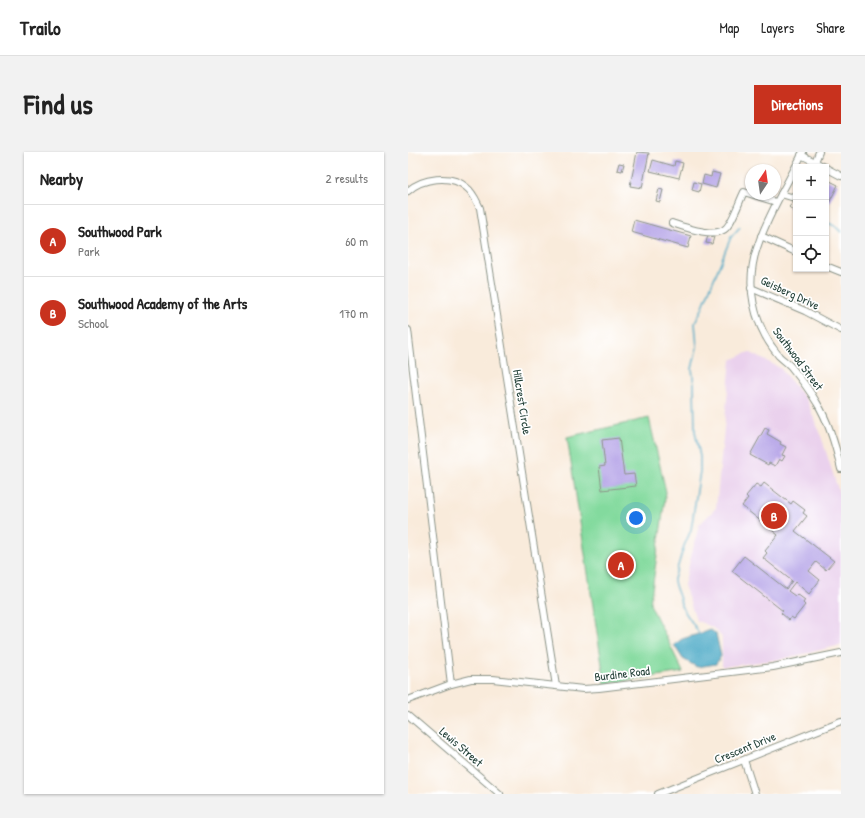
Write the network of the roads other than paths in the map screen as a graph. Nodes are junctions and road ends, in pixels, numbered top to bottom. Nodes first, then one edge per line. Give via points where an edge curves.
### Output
1 (820, 152) edge
2 (802, 154) edge
3 (813, 164) edge
4 (814, 164) edge
5 (829, 169) edge
6 (841, 176) edge
7 (408, 191) edge
8 (781, 194) joint
9 (793, 196) edge
10 (776, 202) joint
11 (672, 223) dead end
12 (761, 236) junction
13 (793, 251) edge
14 (829, 267) edge
15 (841, 272) edge
16 (751, 288) junction
17 (408, 330) edge
18 (841, 330) edge
19 (841, 469) edge
20 (841, 653) edge
21 (450, 684) junction
22 (556, 686) junction
23 (408, 700) edge
24 (408, 715) edge
25 (841, 721) edge
26 (744, 760) junction
27 (500, 794) edge
28 (658, 794) edge
29 (755, 794) edge

1 - 4 street
2 - 3 street
2 - 8 street, Southwood Street
5 - 6 street
7 - 22 street, Hillcrest Circle via 425,181 450,180 465,186 473,194 480,208
8 - 9 street
10 - 11 street via 744,192 730,224 717,232 703,232
10 - 12 street, Southwood Street
12 - 13 street
12 - 16 street, Southwood Street via 752,270
14 - 15 street
16 - 18 street, Geisberg Drive
16 - 19 street, Southwood Street via 758,321 779,355 792,368 818,404 826,420
17 - 21 street
20 - 22 street, Burdine Road via 774,667 599,688
21 - 22 street, Burdine Road via 485,678
21 - 23 street, Burdine Road
24 - 27 street, Lewis Street
25 - 26 street, Crescent Drive
26 - 28 street, Crescent Drive
26 - 29 street

